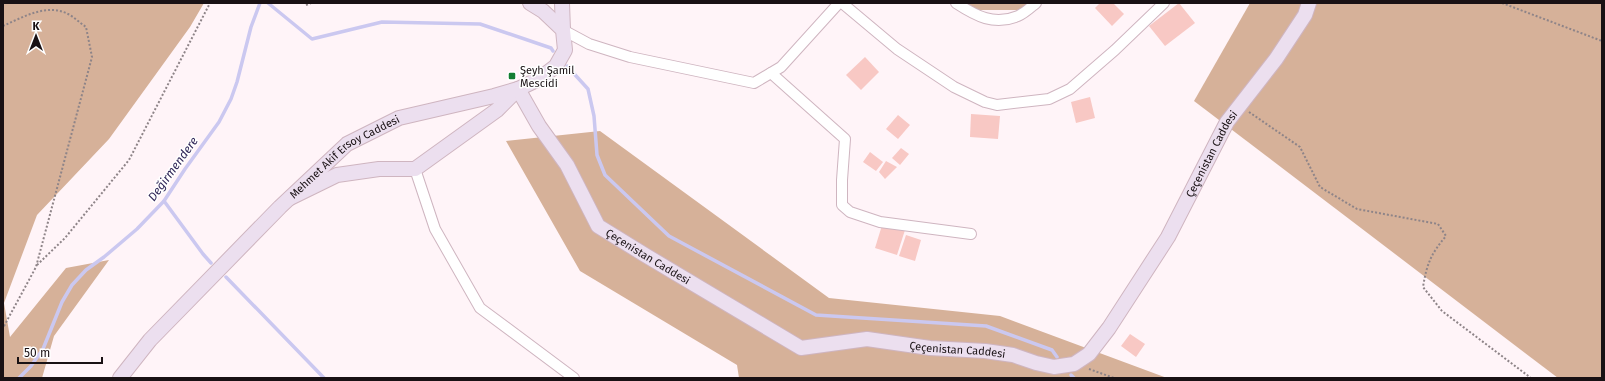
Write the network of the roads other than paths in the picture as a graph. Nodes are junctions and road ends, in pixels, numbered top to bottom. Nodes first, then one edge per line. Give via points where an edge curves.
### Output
1 (530, 3) edge
2 (562, 3) edge
3 (839, 3) edge
4 (842, 3) edge
5 (956, 3) edge
6 (1036, 3) edge
7 (1164, 3) edge
8 (1309, 3) edge
9 (563, 30) junction
10 (771, 73) junction
11 (518, 89) junction
12 (415, 170) junction
13 (290, 198) junction
14 (971, 234) dead end
15 (120, 378) edge
16 (574, 378) edge

1 - 9 street
2 - 9 street, Mehmet Akif Ersoy Caddesi
3 - 10 street via 781,67
4 - 7 street via 897,49 954,88 997,105 1049,99 1070,89
5 - 6 street via 971,13 990,20 1003,20 1019,16
8 - 11 street, Çeçenistan Caddesi via 1305,15 1276,59 1227,122 1168,237 1109,328 1089,354 1074,364 1054,367 1013,355 930,348 866,339 801,348 598,226 567,165 539,126
9 - 10 street via 589,44 630,56 754,83
9 - 11 street, Mehmet Akif Ersoy Caddesi via 565,50 556,66 539,79
10 - 14 street via 845,139 842,204 850,212 880,222
11 - 12 street via 497,110
11 - 13 street, Mehmet Akif Ersoy Caddesi via 399,118 347,144
12 - 13 street via 379,169 337,176
12 - 16 street via 434,229 480,308
13 - 15 street, Mehmet Akif Ersoy Caddesi via 150,340

